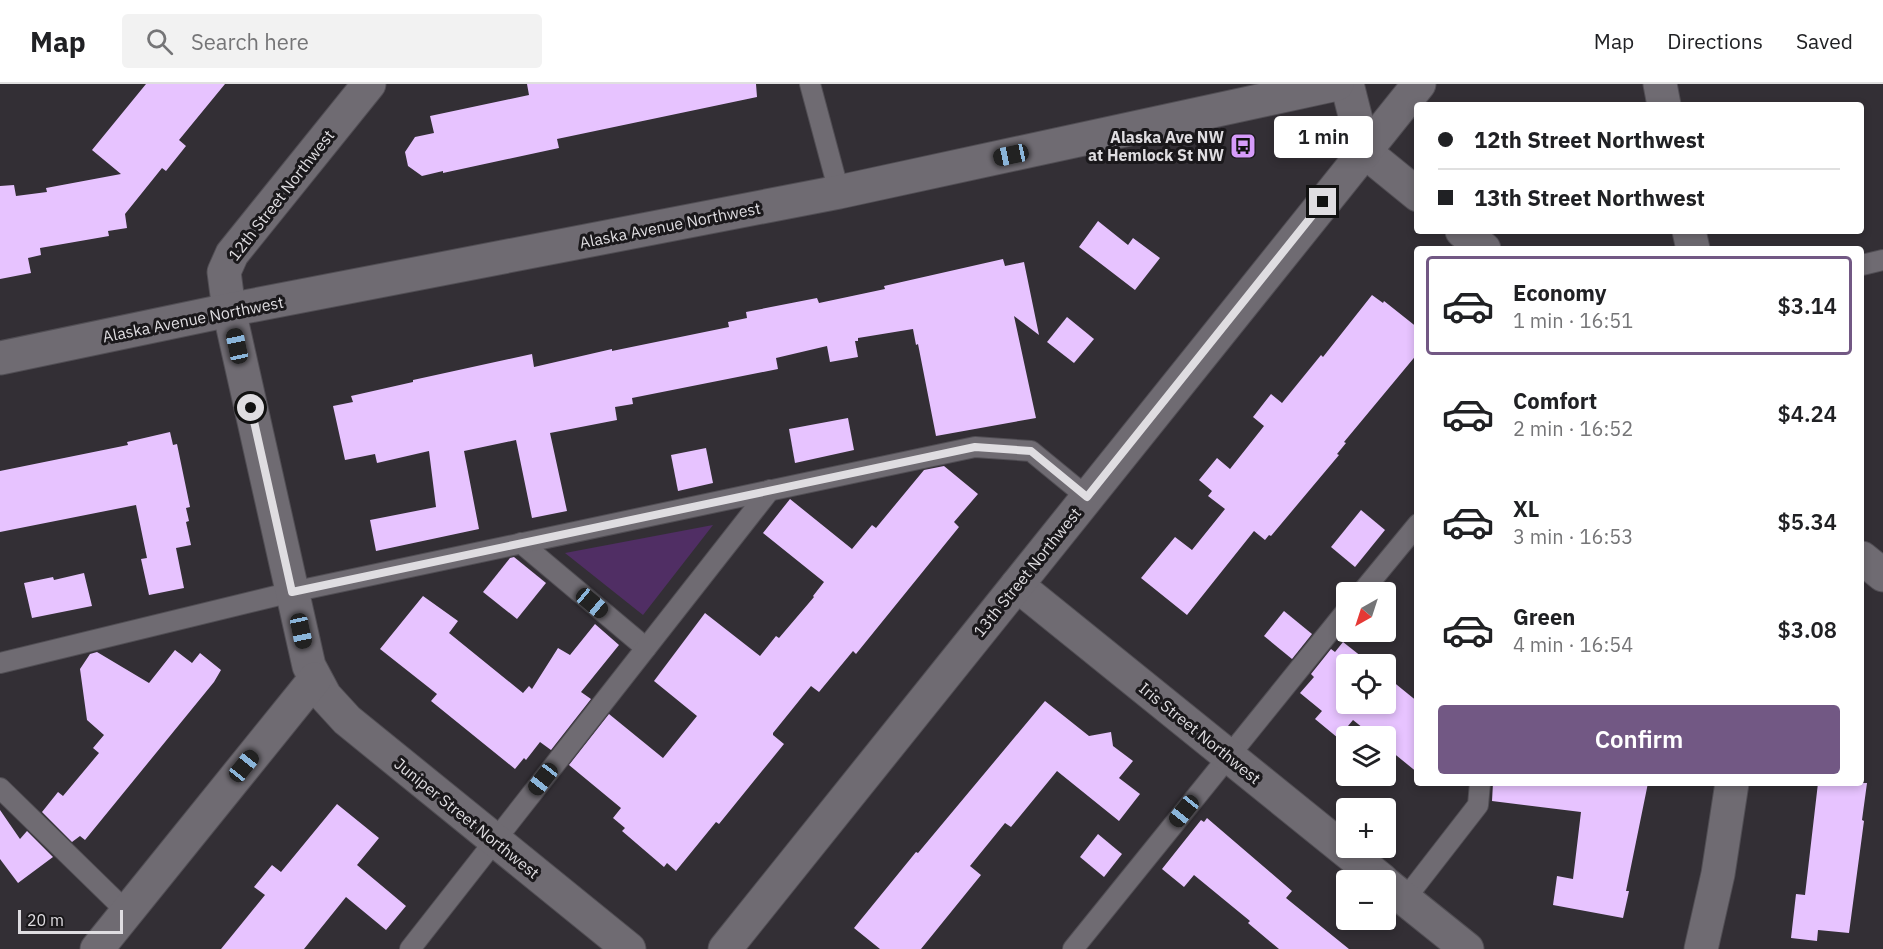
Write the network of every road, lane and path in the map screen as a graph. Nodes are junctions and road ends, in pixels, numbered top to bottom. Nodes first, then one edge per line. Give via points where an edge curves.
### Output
1 (369, 84) edge
2 (810, 84) edge
3 (1337, 84) edge
4 (1347, 84) edge
5 (1419, 84) edge
6 (1660, 84) edge
7 (1663, 102) edge
8 (1364, 151) junction
9 (839, 192) junction
10 (1414, 192) edge
11 (1466, 234) edge
12 (1480, 246) edge
13 (1883, 260) edge
14 (1864, 265) edge
15 (229, 310) junction
16 (0, 358) edge
17 (770, 490) junction
18 (1087, 497) junction
19 (1414, 534) edge
20 (520, 543) junction
21 (1864, 560) edge
22 (1883, 575) edge
23 (1371, 582) edge
24 (1017, 585) junction
25 (292, 592) junction
26 (1336, 623) edge
27 (646, 648) junction
28 (0, 663) edge
29 (315, 679) junction
30 (1228, 756) junction
31 (1480, 786) edge
32 (1732, 786) edge
33 (0, 788) edge
34 (495, 840) junction
35 (1369, 870) edge
36 (1396, 883) edge
37 (1396, 892) edge
38 (126, 912) junction
39 (97, 949) edge
40 (410, 949) edge
41 (629, 949) edge
42 (725, 949) edge
43 (1073, 949) edge
44 (1467, 949) edge
45 (1701, 949) edge

1 - 15 street, 12th Street Northwest via 232,254 224,272
2 - 9 lane
3 - 9 street, Alaska Avenue Northwest
4 - 8 street
5 - 8 street, 13th Street Northwest
6 - 7 street
8 - 10 street
8 - 18 street, 13th Street Northwest
9 - 15 street, Alaska Avenue Northwest
11 - 12 street
13 - 14 lane
15 - 16 street, Alaska Avenue Northwest
15 - 25 street, 12th Street Northwest
17 - 18 lane via 975,447 1031,451
17 - 20 lane
17 - 27 lane
18 - 24 street, 13th Street Northwest
19 - 23 lane
20 - 25 lane
20 - 27 lane
21 - 22 street
24 - 30 street, Iris Street Northwest
24 - 42 street, 13th Street Northwest
25 - 28 lane
25 - 29 street, 12th Street Northwest
26 - 30 lane
27 - 34 lane
29 - 34 street, Juniper Street Northwest via 347,720
29 - 38 street
30 - 35 street, Iris Street Northwest
30 - 43 lane
31 - 36 lane via 1478,805
32 - 45 street
33 - 38 lane
34 - 40 lane
34 - 41 street, Juniper Street Northwest
37 - 44 street, Iris Street Northwest
38 - 39 street

